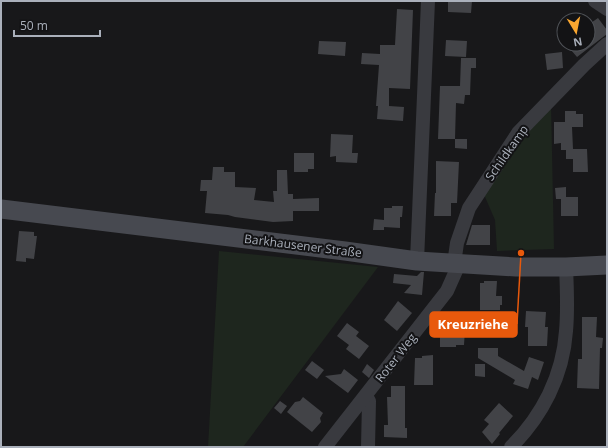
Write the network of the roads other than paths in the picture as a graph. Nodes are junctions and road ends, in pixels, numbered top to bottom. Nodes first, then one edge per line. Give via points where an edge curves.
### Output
1 (428, 1) edge
2 (595, 1) edge
3 (607, 9) edge
4 (607, 44) edge
5 (1, 209) edge
6 (417, 261) junction
7 (456, 264) junction
8 (607, 265) edge
9 (566, 267) junction
10 (366, 396) junction
11 (325, 447) edge
12 (368, 447) edge
13 (510, 447) edge

1 - 6 street
2 - 3 street
4 - 7 street, Schildkamp via 518,133 469,208 458,243
5 - 6 main road, Barkhausener Straße
6 - 7 main road, Barkhausener Straße
7 - 9 main road, Barkhausener Straße
7 - 10 street, Roter Weg via 448,291
8 - 9 main road, Barkhausener Straße
9 - 13 street via 566,332 561,362 550,394 525,433
10 - 11 street, Roter Weg
10 - 12 street via 369,401

